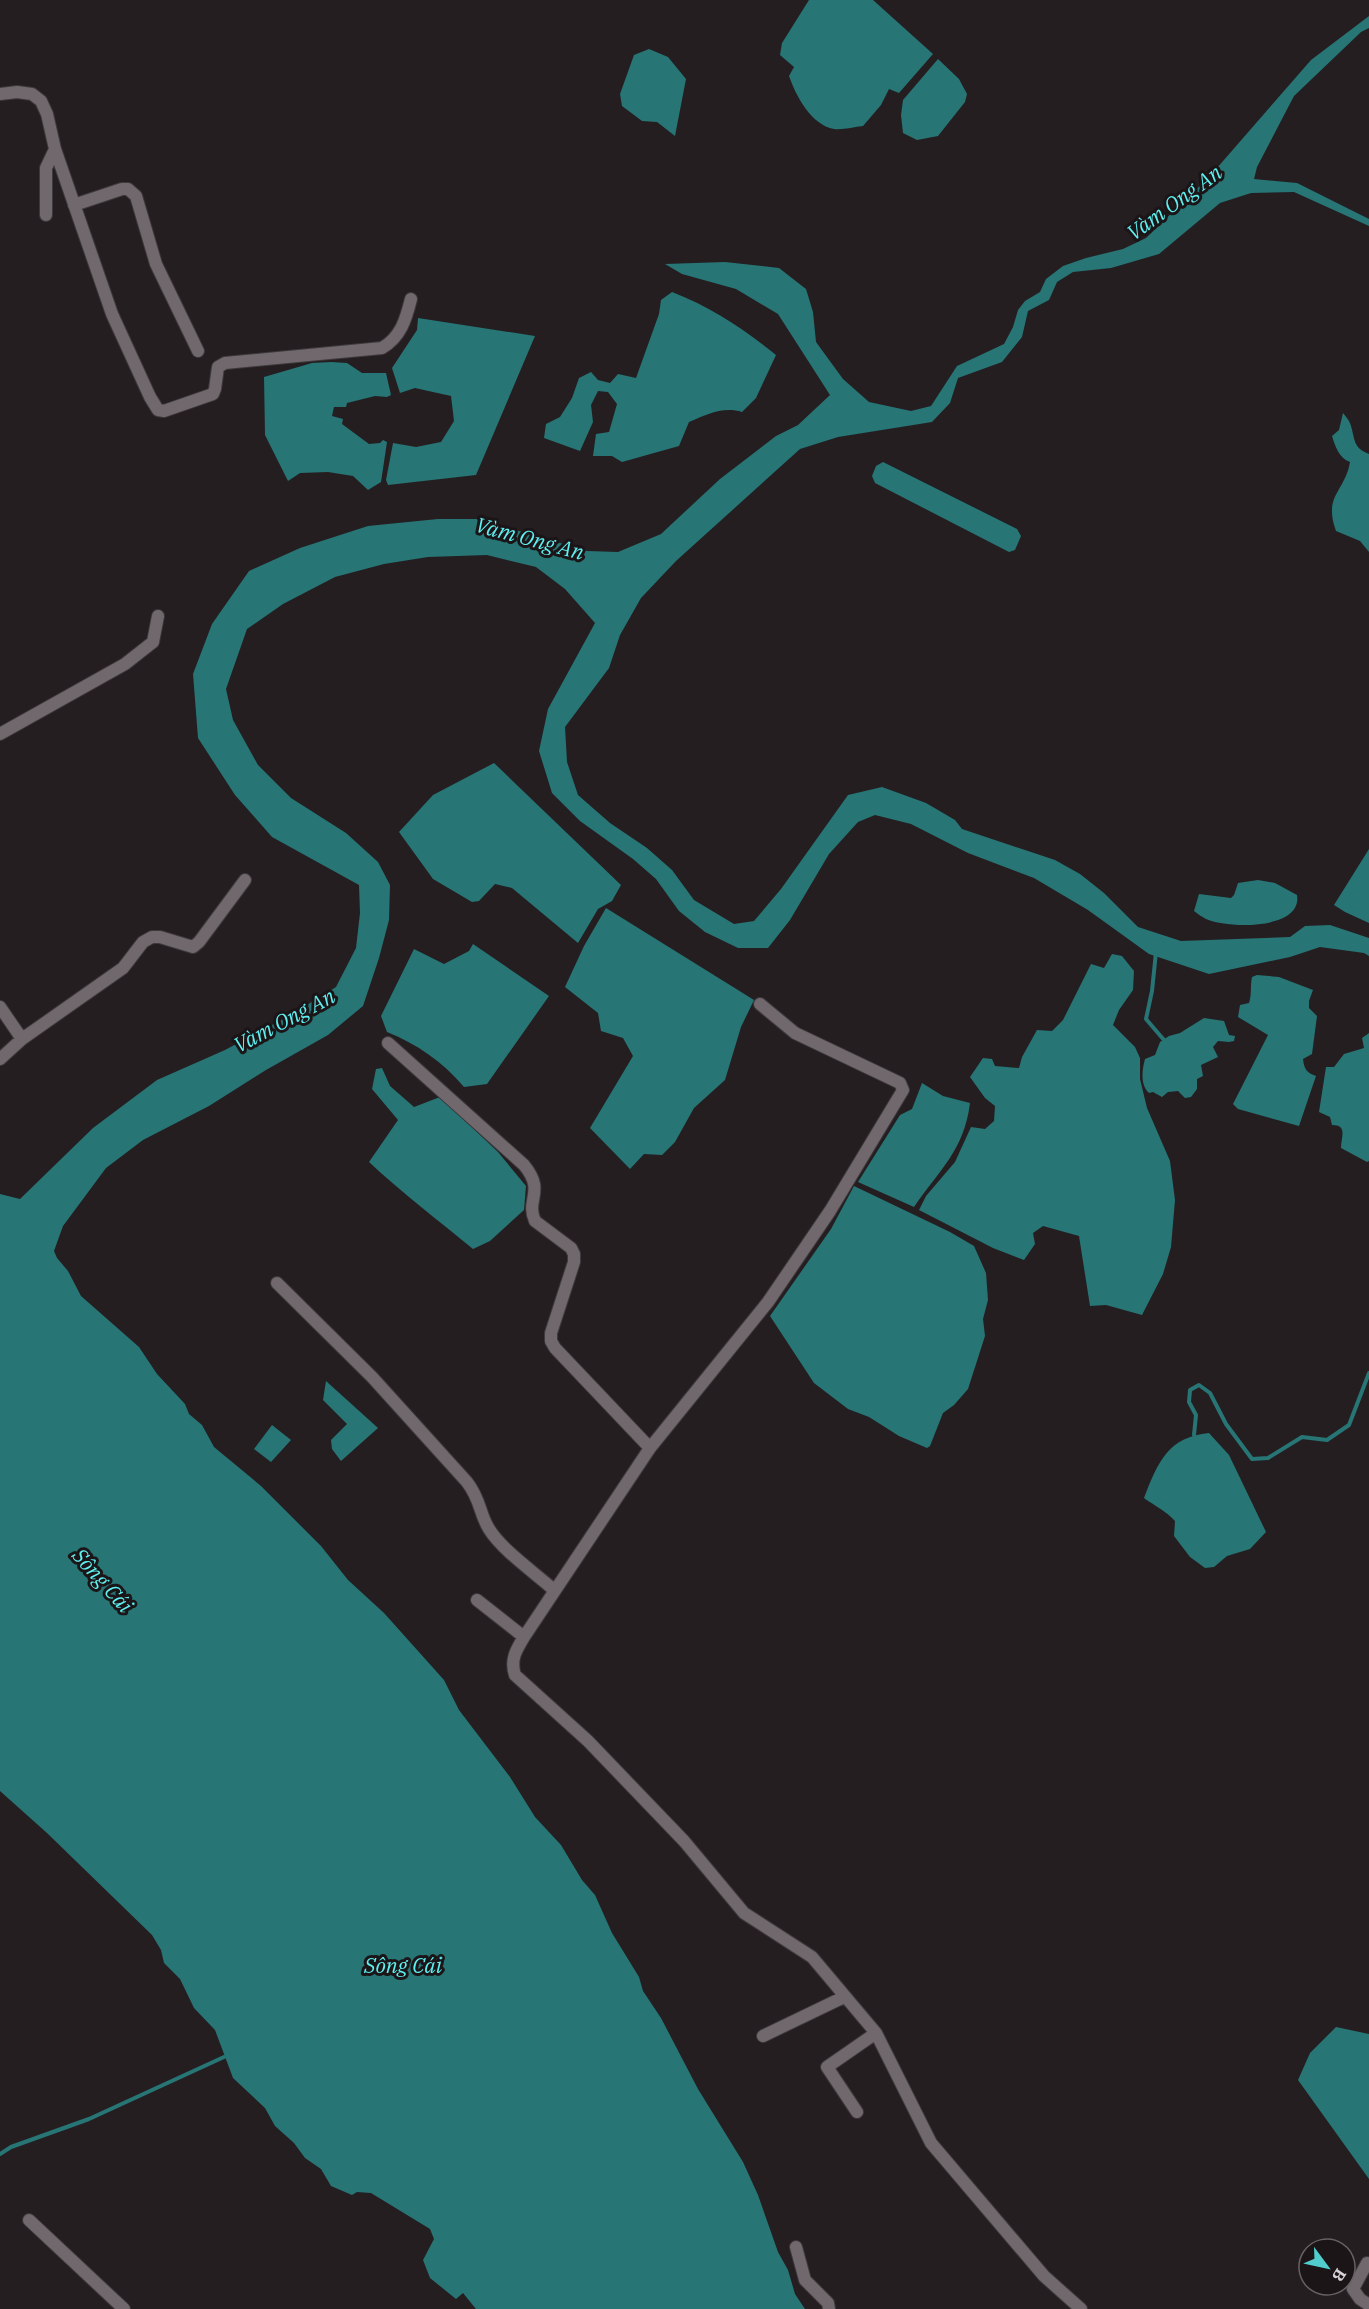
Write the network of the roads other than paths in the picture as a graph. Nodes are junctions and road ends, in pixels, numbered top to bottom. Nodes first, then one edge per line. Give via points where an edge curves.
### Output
1 (0, 94) edge
2 (55, 149) junction
3 (74, 206) junction
4 (46, 215) dead end
5 (411, 300) dead end
6 (198, 351) dead end
7 (158, 616) dead end
8 (0, 734) edge
9 (245, 880) dead end
10 (760, 1004) dead end
11 (0, 1007) edge
12 (21, 1039) junction
13 (388, 1043) dead end
14 (0, 1059) edge
15 (277, 1284) dead end
16 (650, 1449) junction
17 (554, 1590) junction
18 (477, 1600) dead end
19 (524, 1637) junction
20 (844, 1997) junction
21 (876, 2033) junction
22 (763, 2036) dead end
23 (857, 2112) dead end
24 (29, 2220) dead end
25 (796, 2247) dead end
26 (1367, 2263) dead end
27 (1369, 2305) edge
28 (124, 2309) edge
29 (829, 2309) edge
30 (1081, 2309) edge

1 - 2 street via 32,94 41,101
2 - 3 street
2 - 4 street via 46,168
3 - 5 street via 112,314 150,397 161,411 213,394 218,367 225,363 382,348 405,323
3 - 6 street via 122,189 136,196 156,264
7 - 8 street via 153,642 125,663
9 - 12 street via 193,947 152,937 143,942 123,968
10 - 16 street via 795,1033 900,1083 903,1090 768,1302
11 - 12 street
12 - 14 street
13 - 16 street via 533,1175 535,1221 574,1254 551,1341
15 - 17 street via 372,1377 466,1482 495,1537
16 - 17 street
17 - 19 street
18 - 19 street
19 - 20 street via 513,1661 515,1676 592,1745 684,1841 744,1914 812,1958
20 - 21 street
20 - 22 street
21 - 23 street via 827,2067
21 - 30 street via 931,2143 1044,2276
24 - 28 street
25 - 29 street via 802,2276 828,2303
26 - 27 street via 1353,2289

